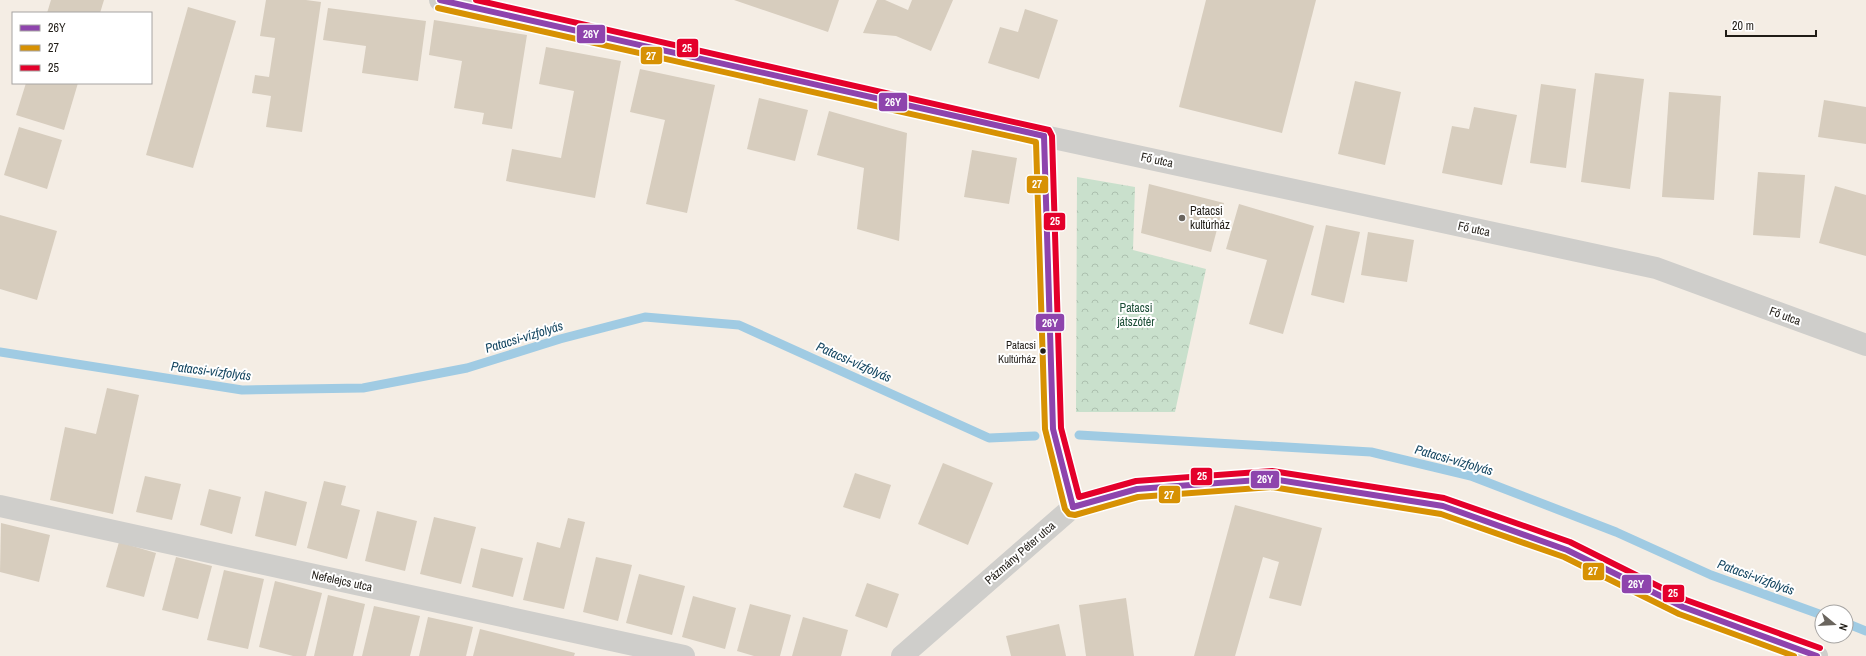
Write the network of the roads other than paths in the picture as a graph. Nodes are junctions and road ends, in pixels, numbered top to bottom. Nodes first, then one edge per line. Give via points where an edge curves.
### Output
1 (440, 0) edge
2 (1044, 136) junction
3 (1822, 330) junction
4 (1866, 331) edge
5 (1866, 345) edge
6 (0, 506) edge
7 (1073, 507) junction
8 (684, 656) edge
9 (902, 656) edge
10 (1817, 656) edge

1 - 2 street, Fő utca
2 - 3 street, Fő utca via 1656,268
2 - 7 street via 1053,428
3 - 4 street
3 - 5 street, Fő utca
6 - 8 street, Nefelejcs utca
7 - 9 street, Pázmány Péter utca
7 - 10 street via 1137,489 1272,479 1443,506 1567,550 1683,606

